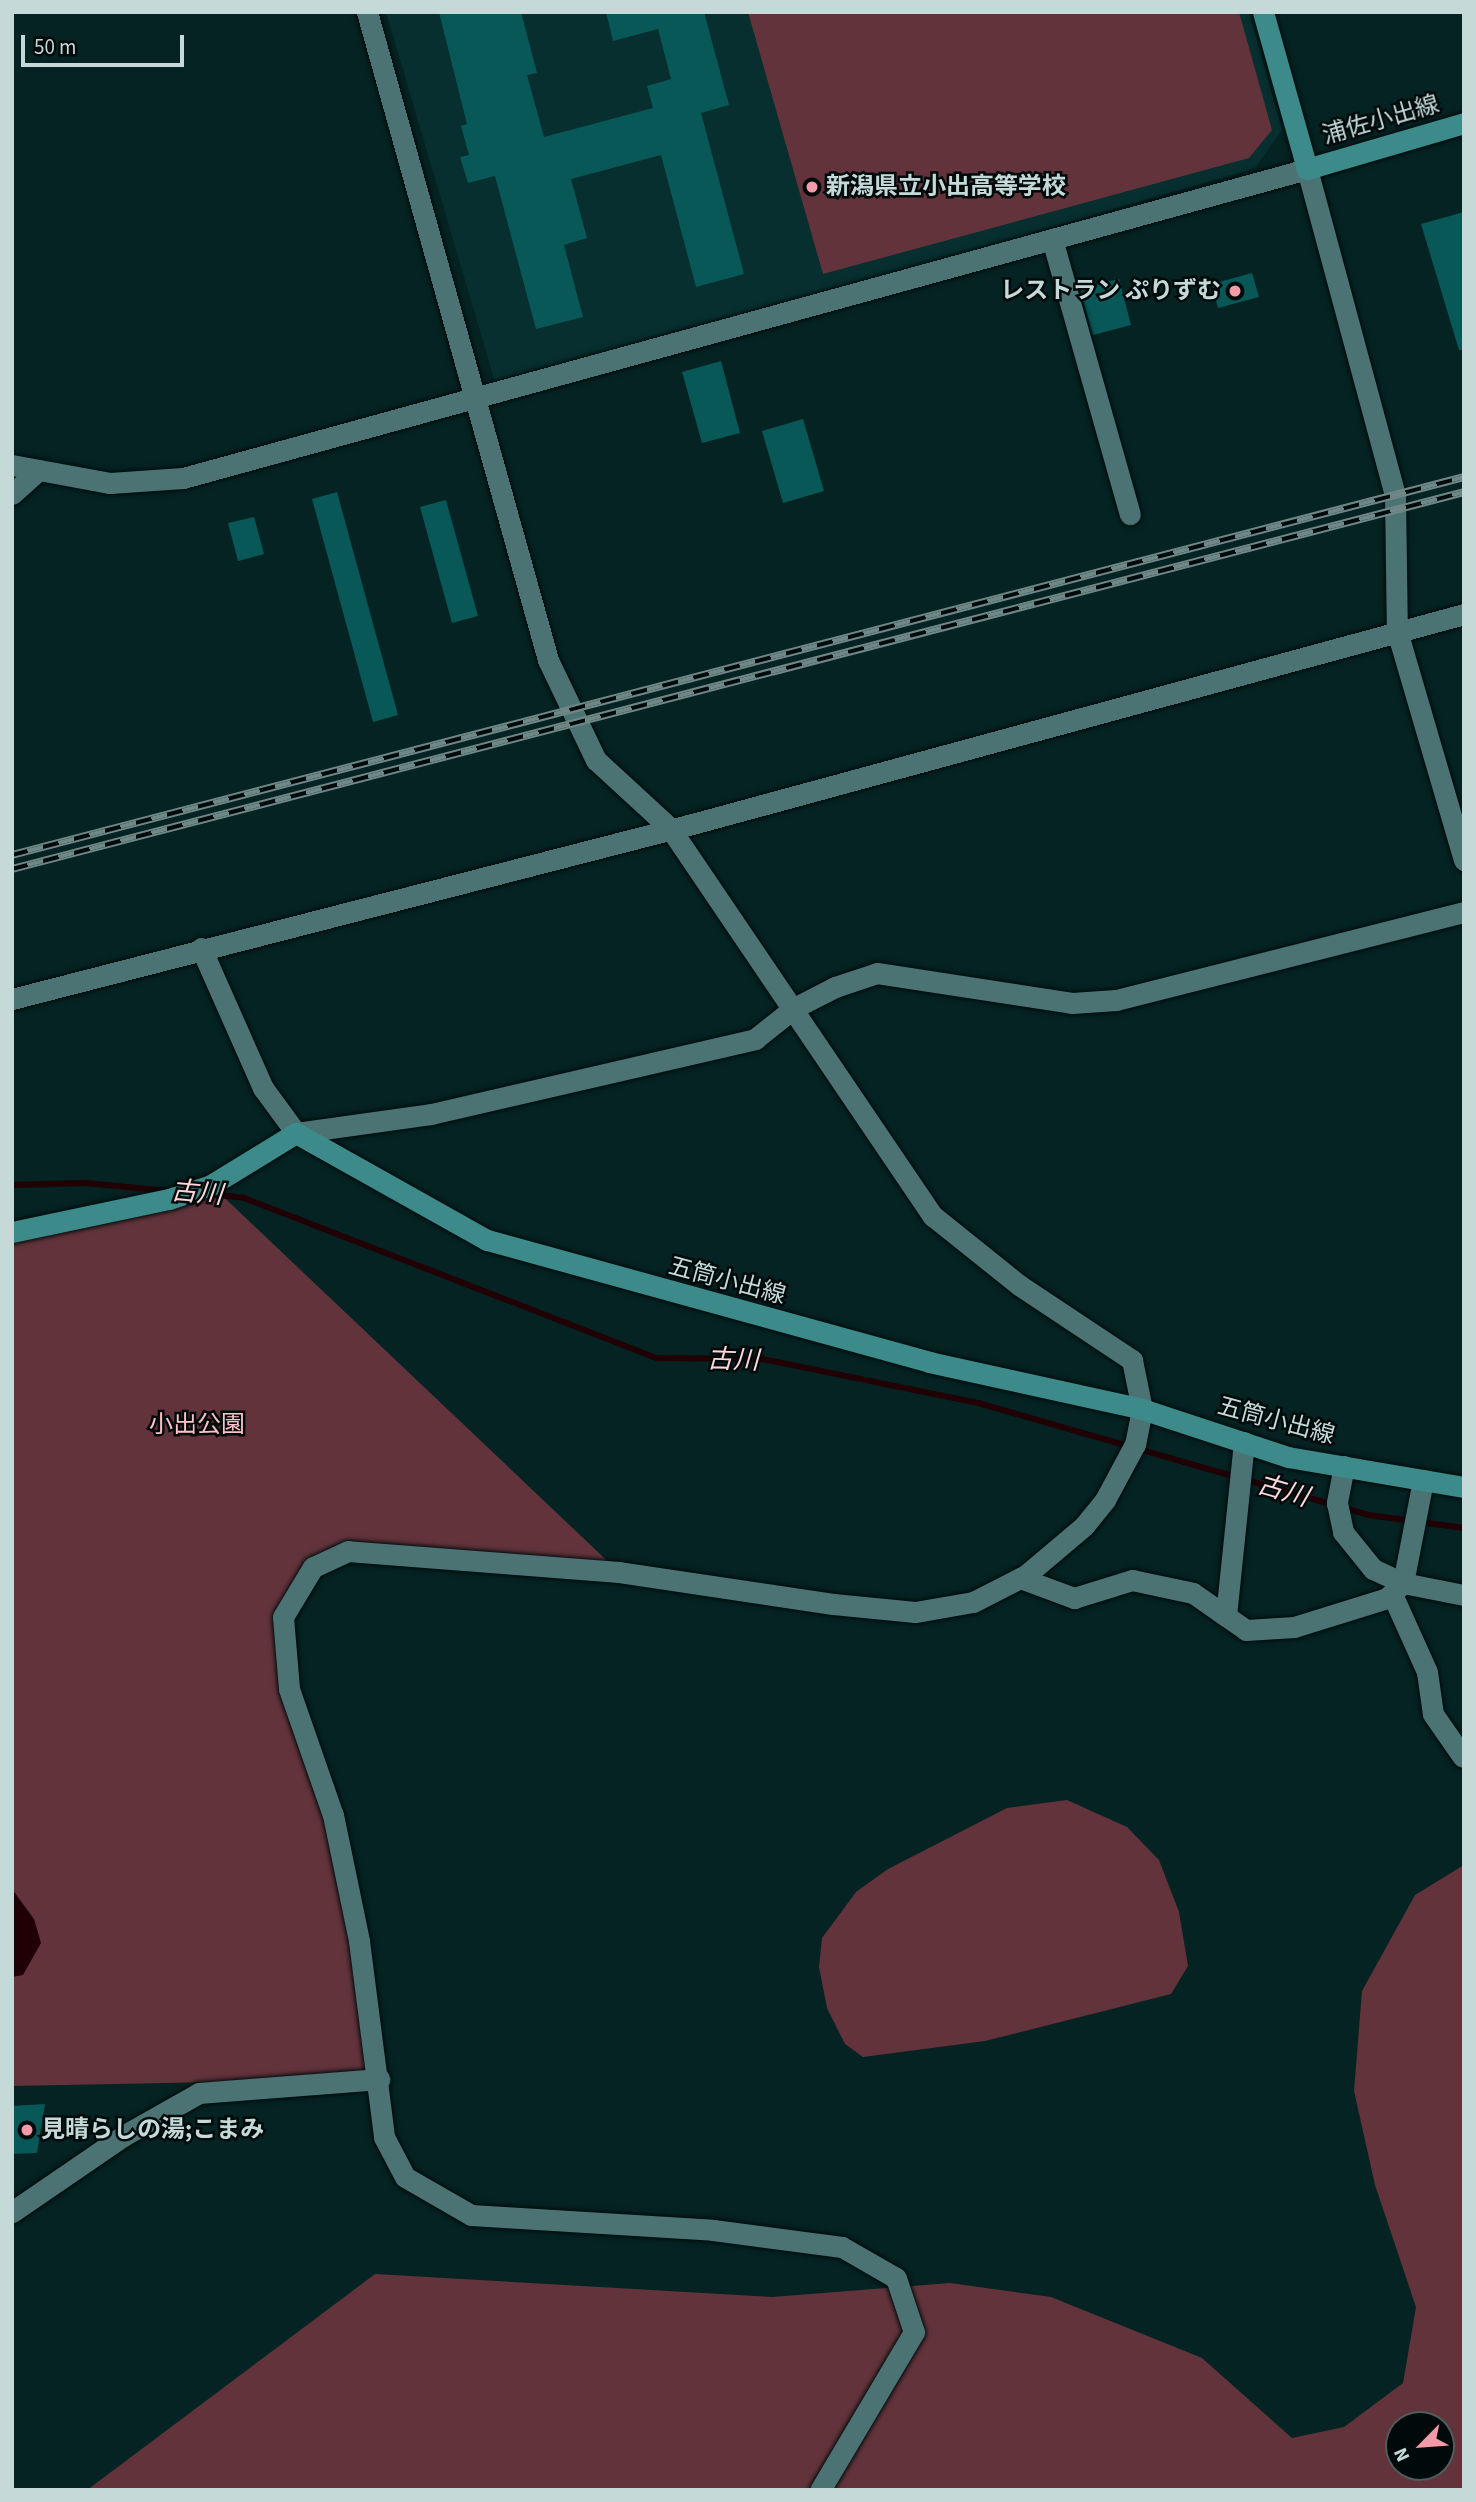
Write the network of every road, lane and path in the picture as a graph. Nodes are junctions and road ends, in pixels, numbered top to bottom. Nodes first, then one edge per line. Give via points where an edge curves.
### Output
1 (367, 12) edge
2 (1263, 12) edge
3 (1464, 123) edge
4 (1307, 169) junction
5 (1052, 239) junction
6 (472, 396) junction
7 (12, 465) edge
8 (39, 470) junction
9 (12, 494) edge
10 (1130, 514) dead end
11 (1464, 614) edge
12 (1397, 631) junction
13 (670, 828) junction
14 (1464, 860) edge
15 (1464, 912) edge
16 (201, 948) junction
17 (12, 999) edge
18 (794, 1008) junction
19 (296, 1133) junction
20 (12, 1232) edge
21 (1142, 1409) junction
22 (1244, 1442) junction
23 (1344, 1466) junction
24 (1423, 1480) junction
25 (1464, 1487) edge
26 (1020, 1578) junction
27 (1398, 1588) junction
28 (1464, 1595) edge
29 (1226, 1616) junction
30 (1463, 1757) edge
31 (379, 2079) junction
32 (12, 2212) edge
33 (820, 2490) edge

1 - 6 street
2 - 4 main road, 浦佐小出線
3 - 4 main road, 浦佐小出線
4 - 5 street
4 - 12 street via 1395,495
5 - 6 street
5 - 10 street
6 - 8 street via 184,478 110,482
6 - 13 street via 548,660 569,710 596,760
7 - 8 street
8 - 9 street
11 - 12 street
12 - 13 street
12 - 14 street
13 - 16 street
13 - 18 street
15 - 18 street via 1116,1000 1072,1003 877,973
16 - 17 street
16 - 19 street via 268,1098
18 - 19 street via 755,1039 431,1114
18 - 21 street via 853,1103 933,1216 1019,1285 1132,1360
19 - 20 main road via 211,1185 169,1199
19 - 21 main road, 五筒小出線 via 487,1240 929,1362
21 - 22 main road, 五筒小出線
21 - 26 street via 1135,1444 1105,1500 1059,1551
22 - 23 main road, 五筒小出線
22 - 29 street
23 - 24 main road, 五筒小出線
23 - 27 street via 1337,1503 1343,1532 1373,1569
24 - 25 main road, 五筒小出線
24 - 27 street
26 - 29 street via 1074,1598 1132,1580 1193,1592
26 - 31 street via 973,1602 915,1612 819,1603 618,1572 436,1557 348,1551 313,1567 283,1618 283,1655 289,1689 333,1815 359,1941
27 - 28 street
27 - 29 street via 1294,1627 1246,1630
27 - 30 street via 1427,1672 1433,1713
31 - 32 street via 200,2093 123,2136
31 - 33 street via 384,2137 405,2177 471,2215 713,2230 842,2247 896,2278 914,2332

